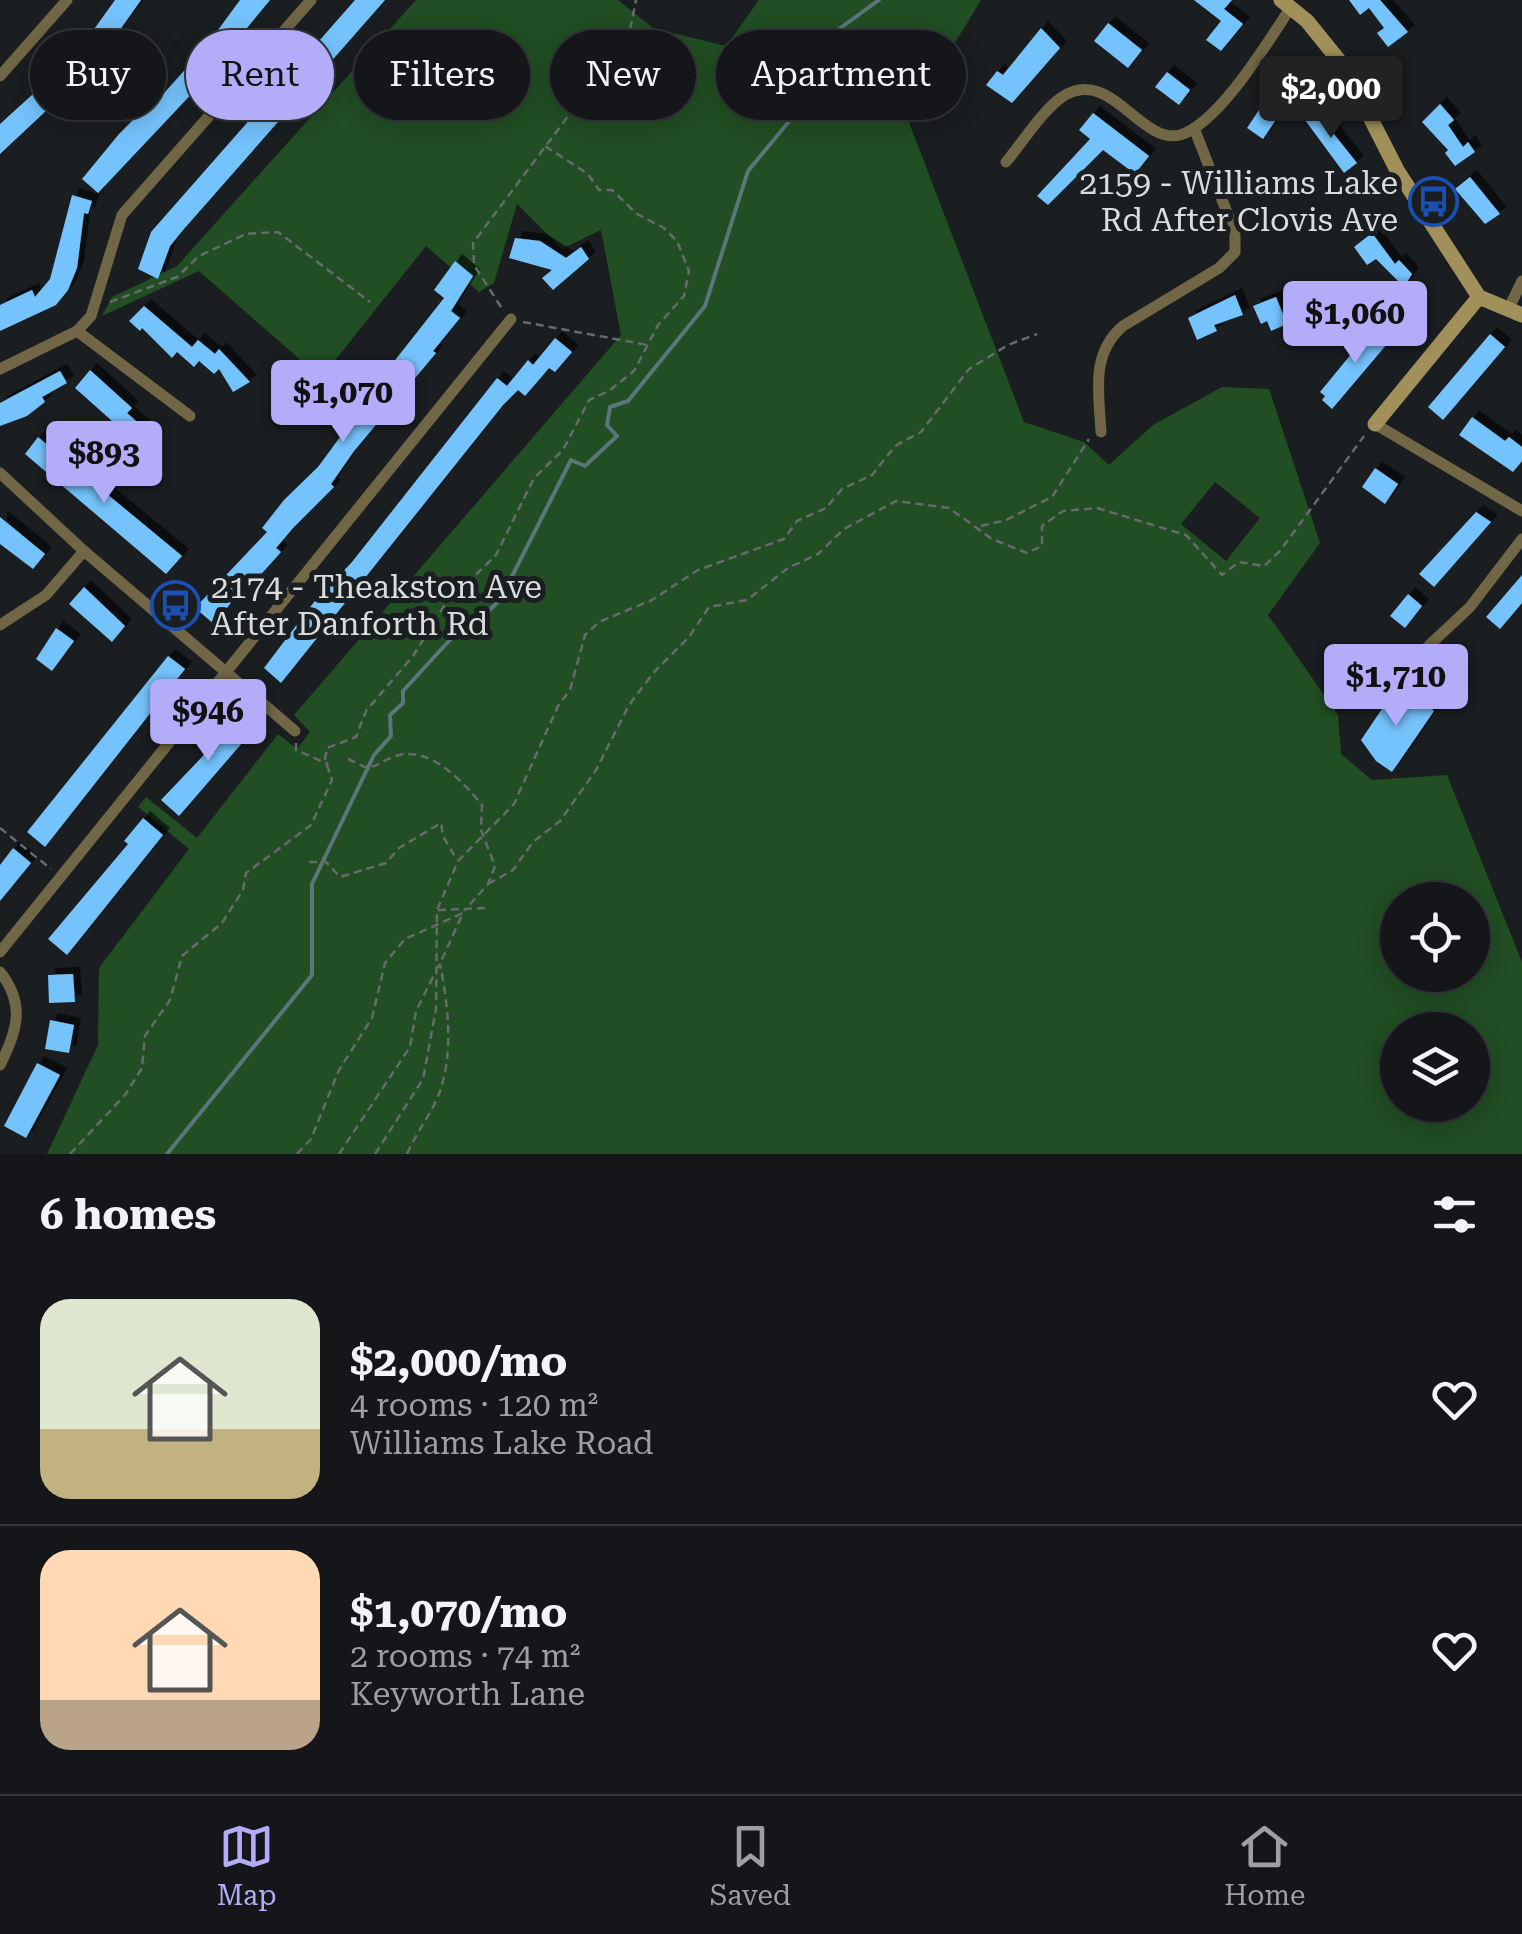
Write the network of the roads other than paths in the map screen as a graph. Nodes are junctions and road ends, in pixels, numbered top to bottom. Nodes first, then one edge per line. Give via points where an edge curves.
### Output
1 (68, 0) edge
2 (311, 0) edge
3 (1286, 4) edge
4 (0, 76) edge
5 (1194, 128) junction
6 (1006, 162) dead end
7 (1522, 281) edge
8 (1479, 298) junction
9 (1515, 312) edge
10 (510, 319) road end
11 (76, 331) junction
12 (0, 370) edge
13 (190, 416) dead end
14 (1375, 424) joint
15 (1101, 432) road end
16 (0, 473) edge
17 (1522, 511) edge
18 (1522, 539) edge
19 (84, 552) junction
20 (0, 625) edge
21 (1370, 653) dead end
22 (228, 673) junction
23 (295, 732) road end
24 (0, 952) edge
25 (0, 972) edge
26 (0, 1065) edge

1 - 4 street
2 - 11 street via 122,215 96,310
3 - 5 street via 1238,86
3 - 8 main road via 1345,68 1397,170
5 - 6 street via 1165,134 1106,95 1082,90 1058,101
5 - 15 street via 1235,233 1234,252 1110,339 1099,364
7 - 9 street
8 - 9 main road
8 - 14 main road
10 - 22 street
11 - 12 street
11 - 13 street
14 - 17 street
16 - 19 street
18 - 21 street via 1470,607 1406,667 1392,667
19 - 20 street via 46,595
19 - 22 street
22 - 23 street
22 - 24 street
25 - 26 street via 18,1014

